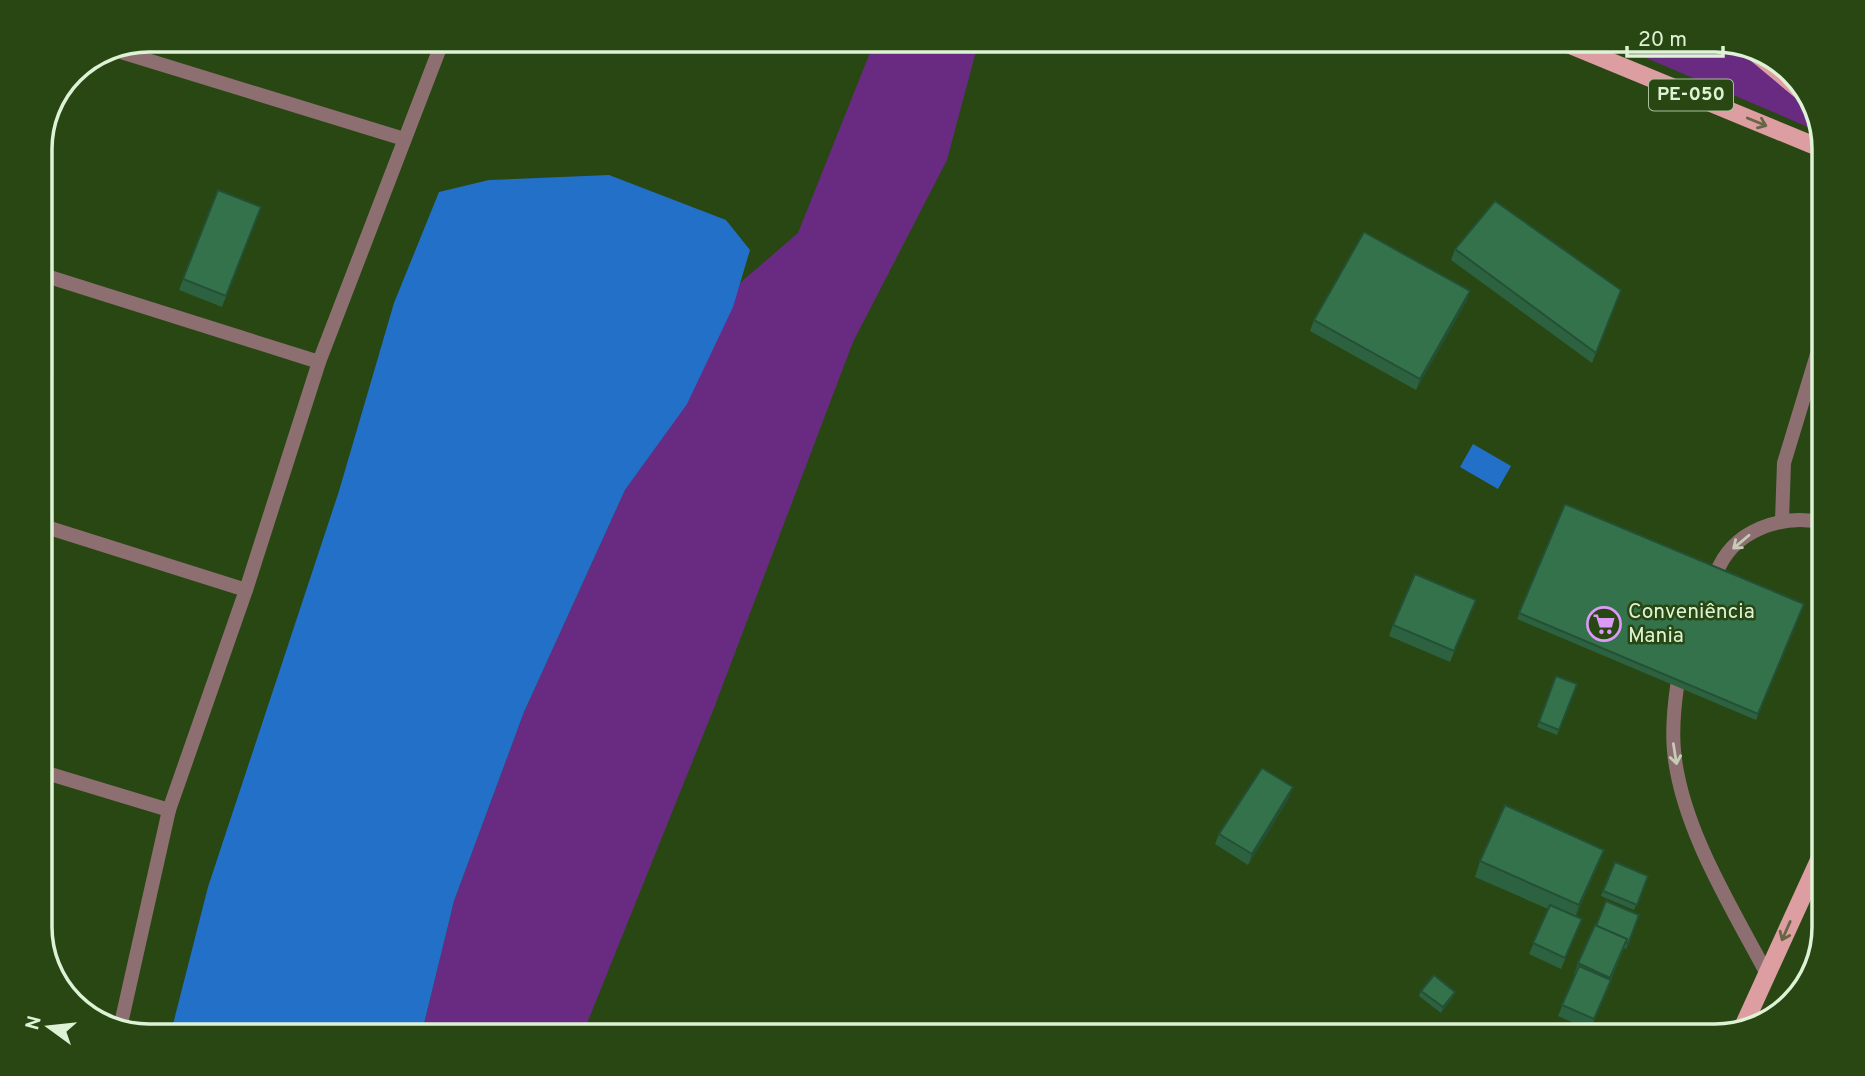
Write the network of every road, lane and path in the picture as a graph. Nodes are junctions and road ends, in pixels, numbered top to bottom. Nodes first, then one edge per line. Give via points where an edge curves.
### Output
1 (438, 52) edge
2 (1587, 52) edge
3 (130, 55) edge
4 (404, 139) junction
5 (1812, 145) edge
6 (53, 278) edge
7 (319, 362) junction
8 (1812, 371) edge
9 (1782, 520) junction
10 (1812, 522) edge
11 (53, 529) edge
12 (1716, 574) edge
13 (246, 590) junction
14 (1677, 687) edge
15 (53, 775) edge
16 (169, 810) junction
17 (1812, 875) edge
18 (1767, 974) junction
19 (1747, 1018) edge
20 (122, 1019) edge

1 - 4 street
2 -> 5 main road, PE-050
3 - 4 street
4 - 7 street
6 - 7 street
7 - 13 street
8 - 9 street via 1784,463
9 - 10 street
9 -> 12 street via 1738,542
11 - 13 street
13 - 16 street
14 -> 18 street via 1674,755 1688,809 1711,866
15 - 16 street
16 - 20 street
17 -> 18 main road
18 - 19 main road

